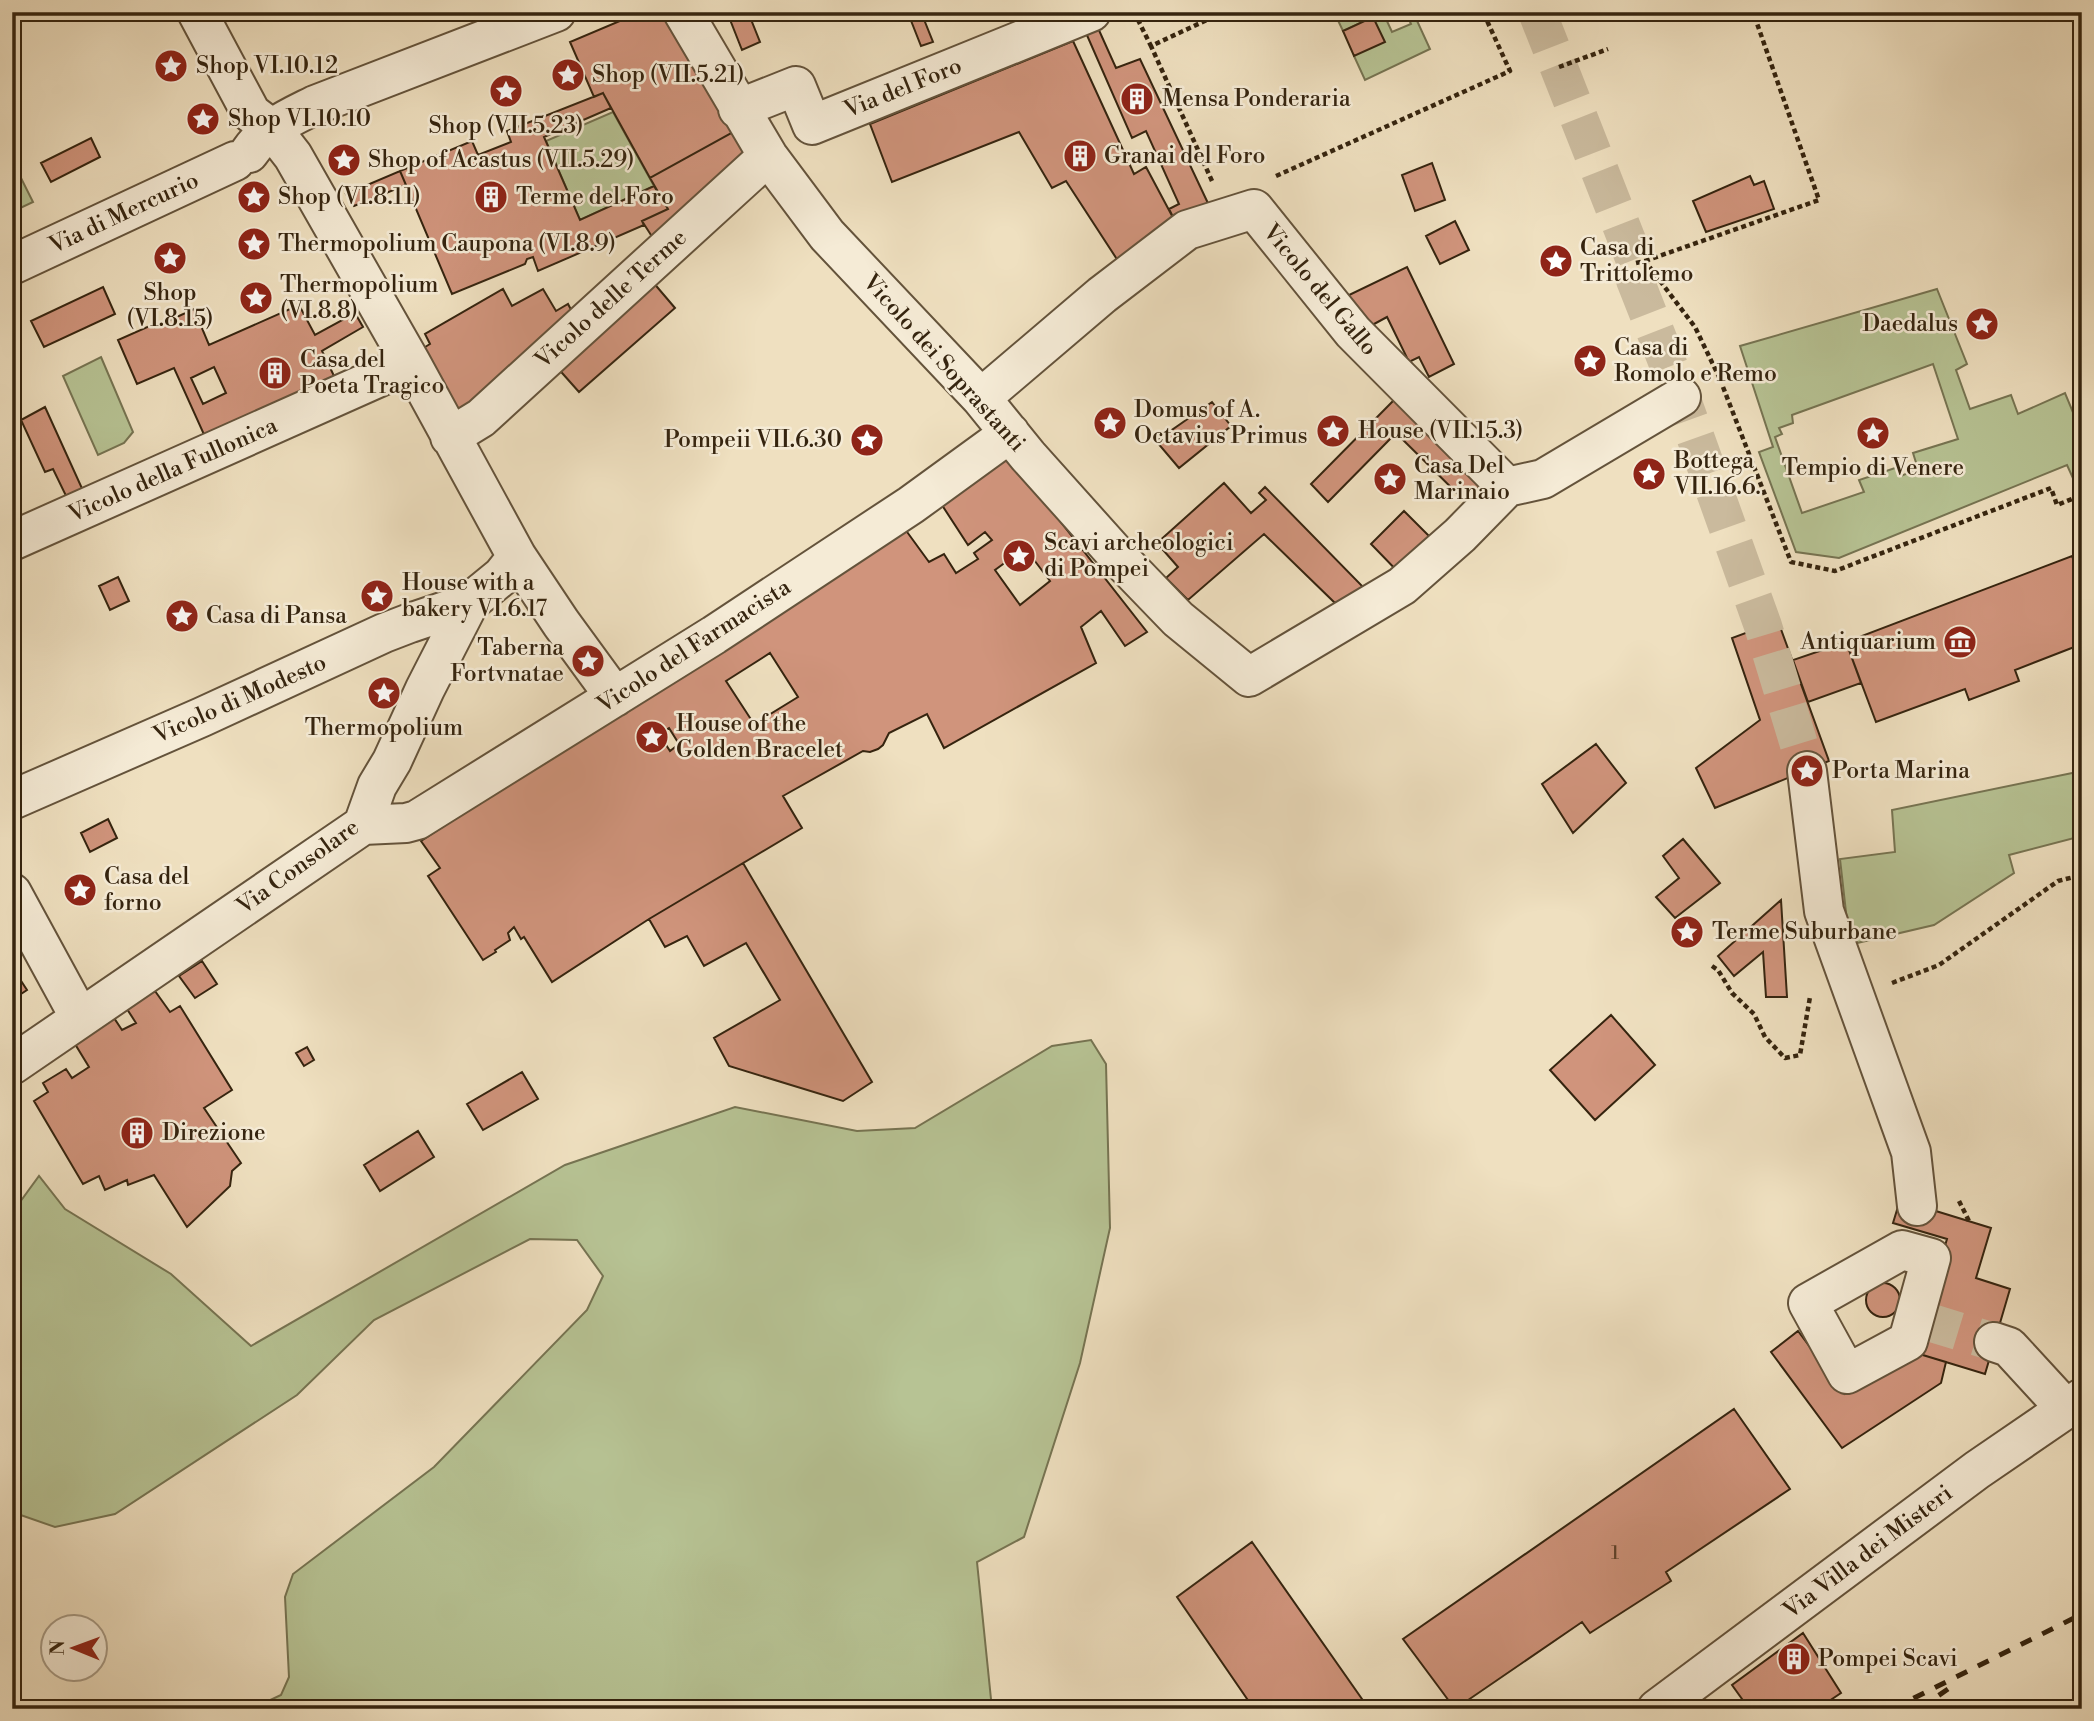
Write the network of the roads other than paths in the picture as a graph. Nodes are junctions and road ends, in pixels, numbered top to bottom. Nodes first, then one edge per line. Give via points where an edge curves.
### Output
1 (197, 12) edge
2 (556, 12) edge
3 (683, 12) edge
4 (1091, 12) edge
5 (738, 109) junction
6 (252, 148) junction
7 (768, 156) junction
8 (12, 265) edge
9 (411, 363) junction
10 (1681, 397) dead end
11 (981, 398) junction
12 (1010, 433) junction
13 (450, 437) junction
14 (1507, 487) junction
15 (12, 541) edge
16 (517, 557) junction
17 (469, 603) junction
18 (615, 697) junction
19 (1807, 771) tunnel mouth
20 (12, 800) edge
21 (363, 825) junction
22 (12, 893) edge
23 (80, 1018) junction
24 (12, 1065) edge
25 (1910, 1228) junction
26 (1994, 1342) tunnel mouth
27 (2074, 1403) edge
28 (1657, 1709) edge

1 - 6 street via 251,113
2 - 6 street via 315,105 289,118
3 - 5 street, Vicolo dei Soprastanti
4 - 5 street, Via del Foro via 812,125 796,86
5 - 7 street, Vicolo dei Soprastanti
6 - 8 street, Via di Mercurio
6 - 9 street via 293,156
7 - 11 street, Vicolo dei Soprastanti via 827,235
7 - 13 street, Vicolo delle Terme via 481,418
9 - 13 street
9 - 15 street, Vicolo della Fullonica
10 - 14 street via 1544,480
11 - 12 street, Vicolo dei Soprastanti
11 - 14 street, Vicolo del Gallo via 1187,230 1254,209 1361,341
12 - 14 street, Vicolo dei Soprastanti via 1178,620 1249,677 1402,586
12 - 18 street, Vicolo del Farmacista via 911,505
13 - 16 street
16 - 17 street, Via Consolare
16 - 18 street
17 - 20 street, Vicolo di Modesto via 384,633
17 - 21 street, Via Consolare via 377,786
18 - 21 street, Vicolo del Farmacista via 417,820
19 - 25 street via 1824,911 1911,1152
21 - 23 street, Via Consolare
22 - 23 street
23 - 24 street, Via Consolare
25 - 25 street via 1808,1303 1847,1374 1908,1341 1918,1319 1931,1258
26 - 27 street via 2009,1347
27 - 28 street, Via Villa dei Misteri

